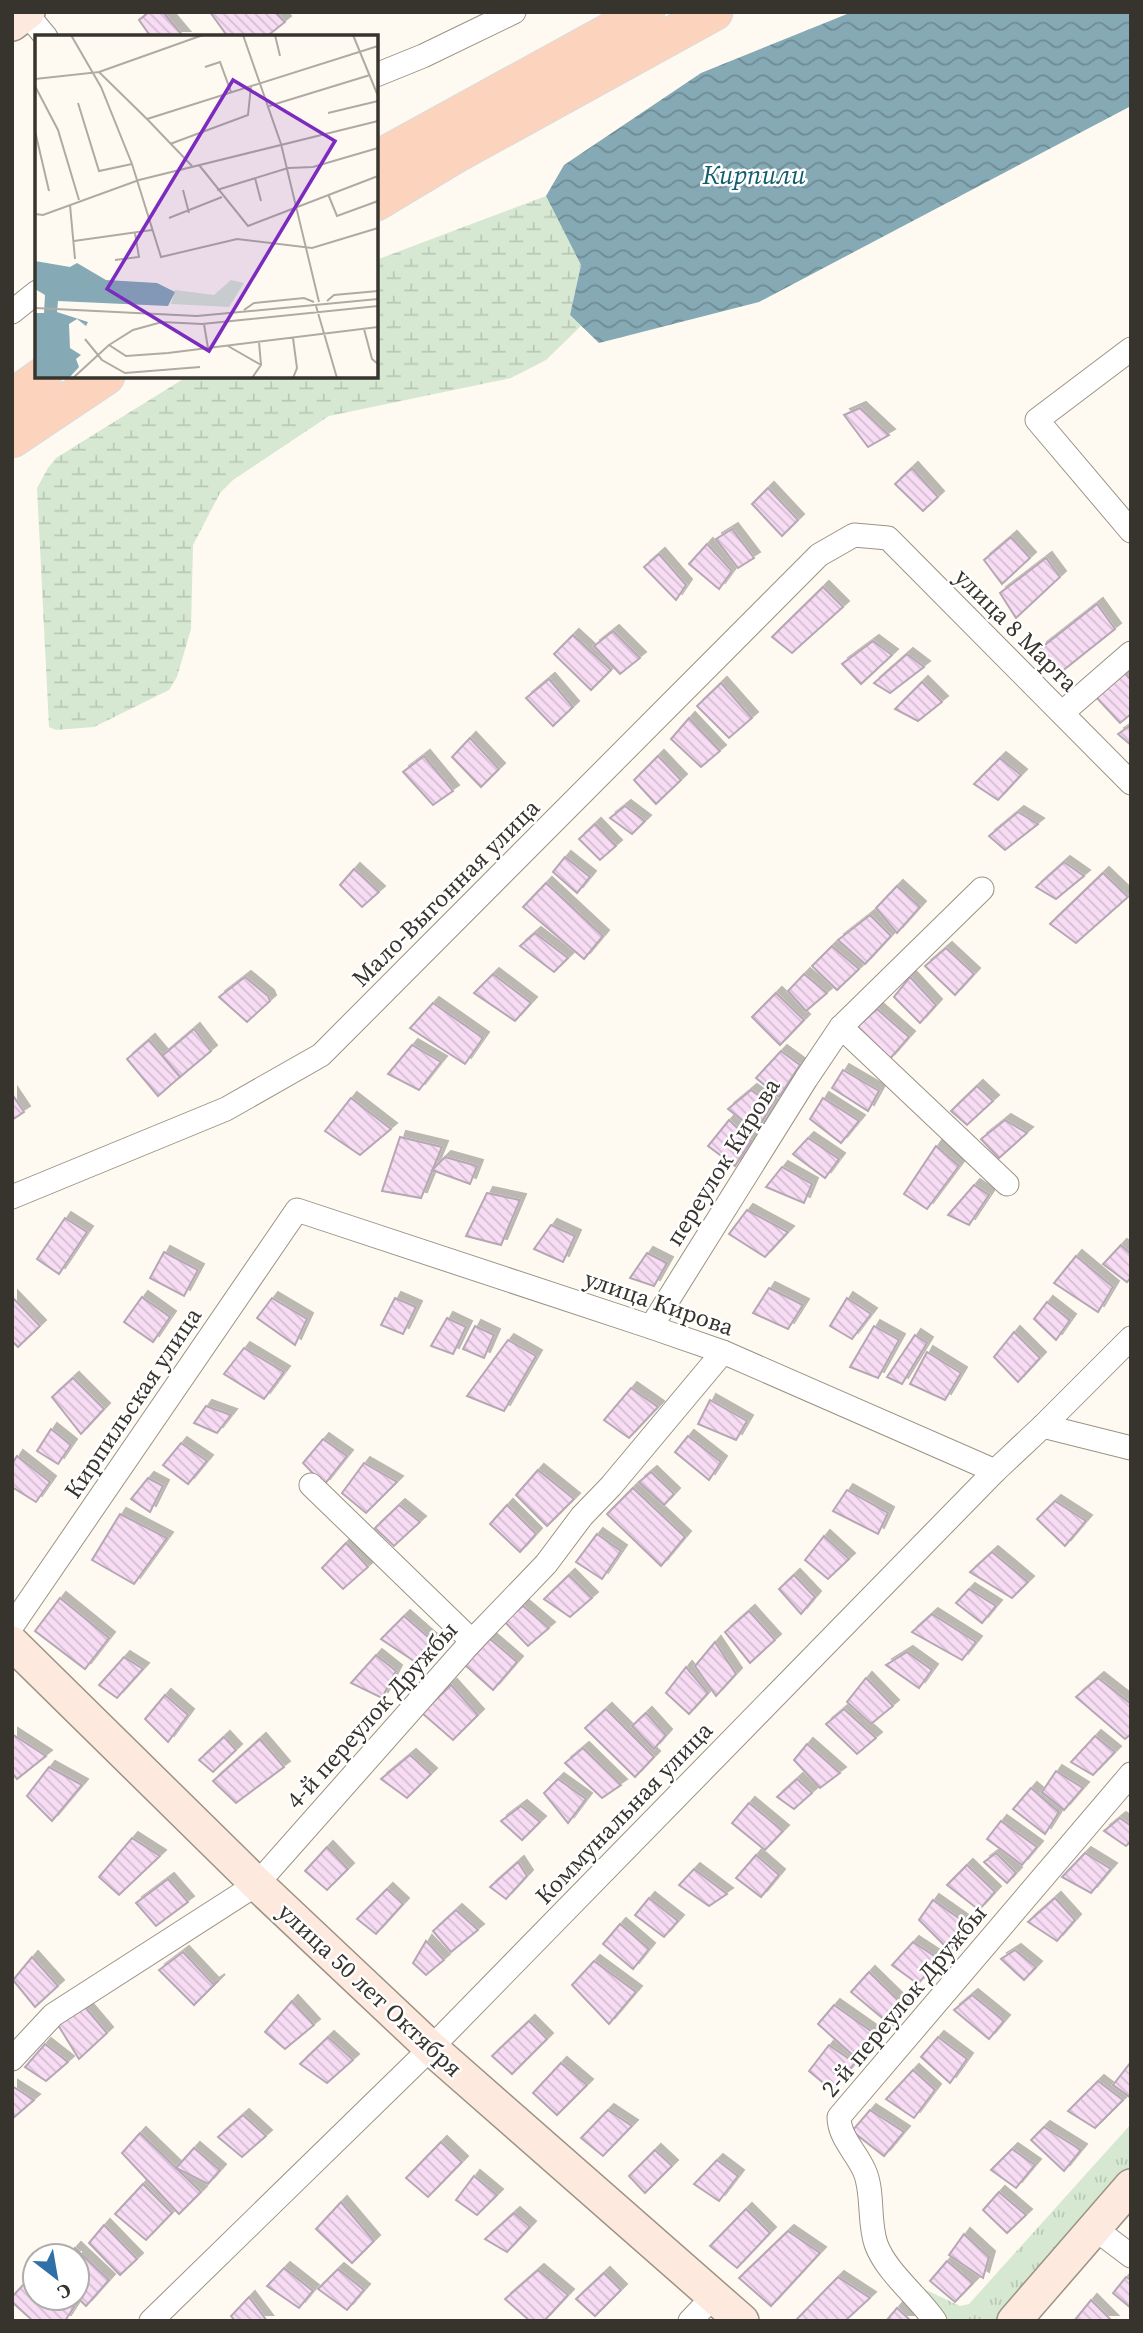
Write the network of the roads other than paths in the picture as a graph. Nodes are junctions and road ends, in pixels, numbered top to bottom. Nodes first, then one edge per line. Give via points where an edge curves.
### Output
1 (514, 12) edge
2 (646, 12) edge
3 (714, 12) edge
4 (378, 74) edge
5 (378, 159) edge
6 (378, 201) edge
7 (35, 294) edge
8 (12, 312) edge
9 (1131, 349) edge
10 (40, 378) edge
11 (103, 378) edge
12 (12, 398) edge
13 (12, 439) edge
14 (1131, 531) edge
15 (854, 535) joint
16 (1131, 653) edge
17 (1062, 713) junction
18 (1131, 783) edge
19 (982, 889) dead end
20 (841, 1027) junction
21 (1007, 1184) dead end
22 (12, 1197) edge
23 (297, 1210) joint
24 (651, 1327) junction
25 (1131, 1338) edge
26 (723, 1352) junction
27 (1044, 1426) junction
28 (1131, 1448) edge
29 (995, 1471) junction
30 (311, 1485) dead end
31 (12, 1626) edge
32 (472, 1641) junction
33 (12, 1643) edge
34 (1131, 1774) edge
35 (257, 1884) junction
36 (431, 2048) junction
37 (12, 2059) edge
38 (1131, 2186) edge
39 (1094, 2228) junction
40 (1131, 2256) edge
41 (702, 2309) edge
42 (151, 2321) edge
43 (742, 2321) edge
44 (934, 2321) edge
45 (1014, 2321) edge

1 - 4 street
2 - 5 main road
3 - 6 main road
7 - 8 street
9 - 14 street via 1037,420
10 - 12 main road
11 - 13 main road
15 - 17 street, улица 8 Марта via 888,538
15 - 22 street, Мало-Выгонная улица via 819,555 321,1055 226,1109
16 - 17 street
17 - 18 street, улица 8 Марта
19 - 20 street, переулок Кирова
20 - 21 street
20 - 24 street, переулок Кирова
23 - 24 street, улица Кирова
23 - 31 street, Кирпильская улица
24 - 26 street, улица Кирова
25 - 27 street, Коммунальная улица
26 - 29 street, улица Кирова
26 - 32 street, 4-й переулок Дружбы via 546,1564
27 - 28 street
27 - 29 street, Коммунальная улица
29 - 36 street, Коммунальная улица
30 - 32 street
32 - 35 street, 4-й переулок Дружбы
33 - 35 main road, улица 50 лет Октября
34 - 44 street, 2-й переулок Дружбы via 839,2117 843,2134 865,2172 879,2250
35 - 36 main road, улица 50 лет Октября
35 - 37 street, 4-й переулок Дружбы via 53,2015
36 - 41 main road, улица 50 лет Октября
36 - 42 street, Коммунальная улица
38 - 39 main road
39 - 40 street
39 - 45 main road
41 - 43 main road, улица 50 лет Октября

